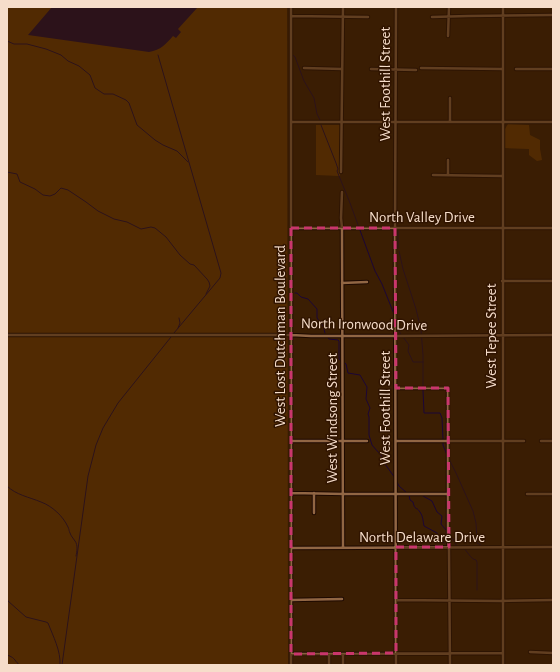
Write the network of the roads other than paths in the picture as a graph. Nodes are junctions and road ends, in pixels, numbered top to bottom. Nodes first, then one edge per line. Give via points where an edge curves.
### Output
1 (291, 7) edge
2 (343, 7) edge
3 (396, 7) edge
4 (449, 7) edge
5 (503, 7) edge
6 (553, 15) edge
7 (291, 16) junction
8 (503, 16) junction
9 (343, 17) junction
10 (368, 17) dead end
11 (432, 17) dead end
12 (449, 17) junction
13 (448, 36) dead end
14 (304, 68) dead end
15 (421, 68) dead end
16 (342, 69) junction
17 (371, 69) dead end
18 (396, 69) junction
19 (502, 69) junction
20 (516, 69) dead end
21 (553, 69) edge
22 (416, 70) dead end
23 (450, 98) dead end
24 (291, 122) junction
25 (342, 122) junction
26 (396, 122) junction
27 (450, 122) junction
28 (502, 122) junction
29 (553, 122) edge
30 (448, 160) dead end
31 (341, 172) dead end
32 (433, 176) dead end
33 (448, 176) junction
34 (502, 176) junction
35 (342, 192) dead end
36 (291, 228) junction
37 (342, 228) junction
38 (395, 228) junction
39 (502, 228) junction
40 (553, 228) edge
41 (553, 281) edge
42 (367, 282) dead end
43 (502, 282) junction
44 (342, 283) junction
45 (7, 335) edge
46 (290, 335) junction
47 (502, 335) junction
48 (553, 335) edge
49 (342, 336) junction
50 (396, 336) junction
51 (396, 388) junction
52 (367, 440) dead end
53 (291, 441) junction
54 (343, 441) junction
55 (396, 441) junction
56 (448, 441) junction
57 (524, 441) dead end
58 (541, 441) dead end
59 (553, 441) edge
60 (502, 442) junction
61 (291, 493) junction
62 (314, 493) junction
63 (343, 494) junction
64 (396, 494) junction
65 (448, 494) junction
66 (528, 494) dead end
67 (553, 494) edge
68 (314, 513) dead end
69 (396, 547) junction
70 (449, 547) junction
71 (502, 547) junction
72 (553, 547) edge
73 (291, 548) junction
74 (343, 548) junction
75 (342, 599) dead end
76 (291, 600) junction
77 (396, 600) junction
78 (553, 600) edge
79 (450, 601) junction
80 (503, 601) junction
81 (530, 652) dead end
82 (396, 653) junction
83 (450, 653) junction
84 (503, 653) junction
85 (553, 653) edge
86 (291, 654) junction
87 (329, 654) junction
88 (343, 654) junction
89 (291, 665) edge
90 (329, 665) edge
91 (343, 665) edge
92 (396, 665) edge
93 (450, 665) edge
94 (503, 665) edge

1 - 7 street, West Lost Dutchman Boulevard
2 - 9 street
3 - 18 street, West Foothill Street
4 - 12 street
5 - 8 street, West Tepee Street
6 - 8 street
7 - 9 street
7 - 24 street, West Lost Dutchman Boulevard
8 - 12 street
8 - 19 street, West Tepee Street
9 - 10 street
9 - 16 street
11 - 12 street
12 - 13 street
14 - 16 street
15 - 19 street
16 - 25 street
17 - 18 street
18 - 22 street
18 - 26 street, West Foothill Street
19 - 28 street, West Tepee Street
20 - 21 street
23 - 27 street
24 - 25 street
24 - 36 street, West Lost Dutchman Boulevard
25 - 26 street
25 - 31 street
26 - 27 street
26 - 38 street, West Foothill Street
27 - 28 street
28 - 29 street
28 - 34 street, West Tepee Street
30 - 33 street
32 - 33 street
33 - 34 street
34 - 39 street, West Tepee Street
35 - 37 street, West Windsong Street
36 - 37 street, North Valley Drive
36 - 46 street, West Lost Dutchman Boulevard
37 - 38 street, North Valley Drive
37 - 44 street, West Windsong Street
38 - 39 street, North Valley Drive
38 - 50 street, West Foothill Street
39 - 40 street, North Valley Drive
39 - 43 street, West Tepee Street
41 - 43 street
42 - 44 street
43 - 47 street, West Tepee Street
44 - 49 street, West Windsong Street
45 - 46 street, North Ironwood Drive
46 - 49 street, North Ironwood Drive
46 - 53 street, West Lost Dutchman Boulevard
47 - 48 street, North Ironwood Drive
47 - 50 street, North Ironwood Drive
47 - 60 street, West Tepee Street
49 - 50 street, North Ironwood Drive
49 - 54 street, West Windsong Street
50 - 51 street, West Foothill Street
51 - 55 street, West Foothill Street
51 - 56 street via 448,388
52 - 54 street
53 - 54 street
53 - 61 street, West Lost Dutchman Boulevard
54 - 63 street, West Windsong Street
55 - 56 street
55 - 64 street, West Foothill Street
56 - 60 street
56 - 65 street
57 - 60 street
58 - 59 street
60 - 71 street, West Tepee Street
61 - 62 street
61 - 73 street, West Lost Dutchman Boulevard
62 - 63 street
62 - 68 street
63 - 64 street
63 - 74 street, West Windsong Street
64 - 65 street
64 - 69 street, West Foothill Street
65 - 70 street
66 - 67 street
69 - 70 street, North Delaware Drive
69 - 74 street, North Delaware Drive
69 - 77 street, West Foothill Street
70 - 71 street, North Delaware Drive
70 - 79 street
71 - 72 street, North Delaware Drive
71 - 80 street, West Tepee Street
73 - 74 street, North Delaware Drive
73 - 76 street, West Lost Dutchman Boulevard
75 - 76 street
76 - 86 street, West Lost Dutchman Boulevard
77 - 79 street
77 - 82 street, West Foothill Street
78 - 80 street
79 - 80 street
79 - 83 street
80 - 84 street, West Tepee Street
81 - 85 street
82 - 83 street
82 - 88 street
82 - 92 street, West Foothill Street
83 - 84 street
83 - 93 street
84 - 94 street, West Tepee Street
86 - 87 street
86 - 89 street, West Lost Dutchman Boulevard
87 - 88 street
87 - 90 street
88 - 91 street

